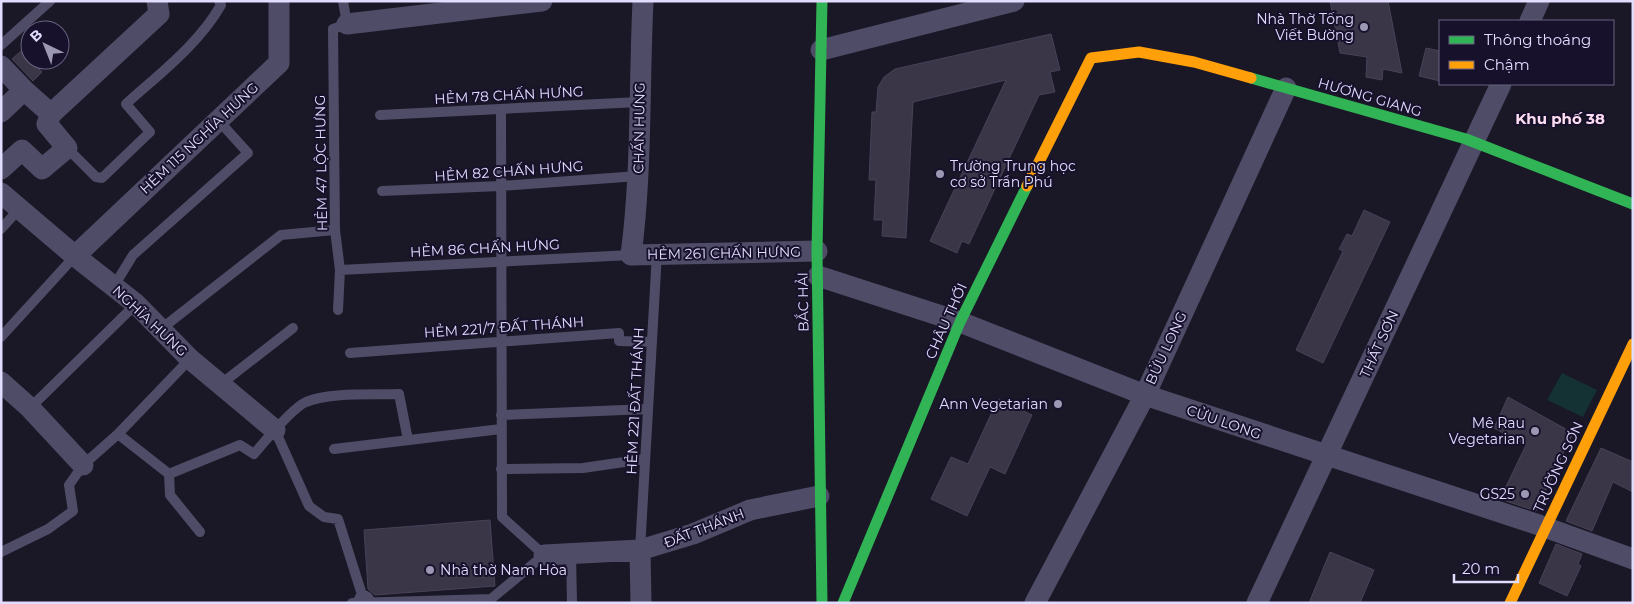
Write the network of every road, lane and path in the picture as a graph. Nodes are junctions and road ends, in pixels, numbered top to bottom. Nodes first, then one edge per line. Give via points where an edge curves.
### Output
1 (50, 1) edge
2 (157, 1) edge
3 (219, 1) edge
4 (279, 1) edge
5 (343, 1) edge
6 (542, 1) edge
7 (643, 1) edge
8 (822, 1) edge
9 (1014, 1) edge
10 (1539, 1) edge
11 (497, 4) edge
12 (1530, 20) edge
13 (347, 24) junction
14 (1, 45) edge
15 (821, 50) junction
16 (1091, 58) joint
17 (1, 66) edge
18 (1501, 85) edge
19 (1286, 88) junction
20 (24, 90) junction
21 (638, 102) junction
22 (501, 109) junction
23 (1, 112) edge
24 (51, 114) junction
25 (380, 115) dead end
26 (218, 120) junction
27 (1474, 142) junction
28 (67, 148) junction
29 (1, 169) edge
30 (638, 176) junction
31 (500, 186) junction
32 (382, 191) dead end
33 (1, 193) edge
34 (1633, 204) edge
35 (20, 209) junction
36 (1, 229) edge
37 (335, 230) junction
38 (818, 251) junction
39 (657, 253) junction
40 (631, 255) junction
41 (75, 256) junction
42 (500, 261) junction
43 (340, 270) junction
44 (818, 276) junction
45 (114, 286) junction
46 (136, 304) junction
47 (338, 310) dead end
48 (960, 322) junction
49 (293, 328) dead end
50 (161, 329) junction
51 (1, 336) edge
52 (500, 340) junction
53 (652, 342) junction
54 (1633, 344) edge
55 (350, 353) dead end
56 (190, 359) junction
57 (1, 382) edge
58 (221, 384) junction
59 (1145, 395) junction
60 (30, 408) junction
61 (648, 409) junction
62 (501, 415) junction
63 (501, 429) junction
64 (275, 430) junction
65 (118, 434) junction
66 (408, 440) junction
67 (334, 449) dead end
68 (1327, 457) junction
69 (645, 460) junction
70 (83, 465) junction
71 (501, 470) junction
72 (169, 474) junction
73 (820, 496) junction
74 (1546, 527) junction
75 (200, 532) dead end
76 (640, 550) junction
77 (1, 552) edge
78 (571, 553) junction
79 (544, 555) junction
80 (1633, 559) edge
81 (491, 601) edge
82 (360, 602) edge
83 (572, 603) edge
84 (641, 603) edge
85 (822, 603) edge
86 (843, 603) edge
87 (1035, 603) edge
88 (1257, 603) edge
89 (1510, 603) edge

1 - 14 lane
2 - 24 street via 159,14
3 - 28 lane via 221,5 216,15 195,39 126,104 150,132 102,178 96,177
4 - 26 street, HẺM 115 NGHĨA HƯNG via 279,63
5 - 13 lane
6 - 11 street
7 - 21 street, CHẤN HƯNG
8 - 15 street, BẮC HẢI
9 - 15 street
10 - 12 street
11 - 13 street
13 - 37 lane, HẺM 47 LỘC HƯNG via 334,29
15 - 38 street, BẮC HẢI
16 - 19 street, HƯƠNG GIANG via 1139,52 1194,62
16 - 48 street, CHÂU THỚI
17 - 20 street
18 - 27 street, THẤT SƠN
19 - 27 street, HƯƠNG GIANG
19 - 59 street, BỬU LONG
20 - 23 street
20 - 24 street
21 - 22 lane, HẺM 78 CHẤN HƯNG
21 - 30 street, CHẤN HƯNG
22 - 25 lane, HẺM 78 CHẤN HƯNG
22 - 31 lane
24 - 28 street via 47,124
26 - 41 street, HẺM 115 NGHĨA HƯNG
26 - 45 lane via 248,153 133,255
27 - 34 street, HƯƠNG GIANG
27 - 68 street, THẤT SƠN
28 - 29 street via 42,169 22,150
30 - 31 lane, HẺM 82 CHẤN HƯNG
30 - 40 street, CHẤN HƯNG
31 - 32 lane, HẺM 82 CHẤN HƯNG
31 - 42 lane
33 - 35 street, NGHĨA HƯNG
35 - 36 lane
35 - 41 street, NGHĨA HƯNG
37 - 43 lane, HẺM 47 LỘC HƯNG
37 - 50 lane via 281,235
38 - 39 street, HẺM 261 CHẤN HƯNG
38 - 44 street, BẮC HẢI
39 - 40 street, HẺM 261 CHẤN HƯNG
39 - 53 lane, HẺM 221 ĐẤT THÁNH
40 - 42 lane, HẺM 86 CHẤN HƯNG
41 - 45 street, NGHĨA HƯNG
41 - 51 lane
42 - 43 lane, HẺM 86 CHẤN HƯNG
42 - 52 lane
43 - 47 lane, HẺM 47 LỘC HƯNG
44 - 48 street, CỬU LONG
44 - 73 street, BẮC HẢI
45 - 46 street, NGHĨA HƯNG
46 - 50 street, NGHĨA HƯNG
46 - 60 lane
48 - 59 street, CỬU LONG
48 - 86 street, CHÂU THỚI
49 - 58 lane
50 - 56 street, NGHĨA HƯNG
52 - 53 lane, HẺM 221/7 ĐẤT THÁNH via 619,333 619,341
52 - 55 lane, HẺM 221/7 ĐẤT THÁNH
52 - 62 lane
53 - 61 lane, HẺM 221 ĐẤT THÁNH
54 - 74 street, TRƯỜNG SƠN
56 - 58 street, NGHĨA HƯNG
56 - 65 lane
57 - 60 street
58 - 64 street, NGHĨA HƯNG
59 - 68 street, CỬU LONG
59 - 87 street, BỬU LONG
60 - 70 street
61 - 62 lane
61 - 69 lane, HẺM 221 ĐẤT THÁNH
62 - 63 lane
63 - 66 lane
63 - 71 lane
64 - 66 lane via 306,402 331,397 399,394
64 - 72 lane via 254,454 240,445
64 - 82 lane via 309,506 324,517 338,519
65 - 70 lane
65 - 72 lane
66 - 67 lane
68 - 74 street, CỬU LONG
68 - 88 street, THẤT SƠN
69 - 71 lane via 583,468
69 - 76 lane, HẺM 221 ĐẤT THÁNH
70 - 77 lane via 68,485 73,512
71 - 79 lane via 502,516
72 - 75 lane via 170,495
73 - 76 street, ĐẤT THÁNH via 750,510 693,534
73 - 85 street, BẮC HẢI
74 - 80 street, CỬU LONG
74 - 89 street, TRƯỜNG SƠN
76 - 78 street, ĐẤT THÁNH
76 - 84 street
78 - 79 street, ĐẤT THÁNH
78 - 83 lane
79 - 81 lane
81 - 82 lane

